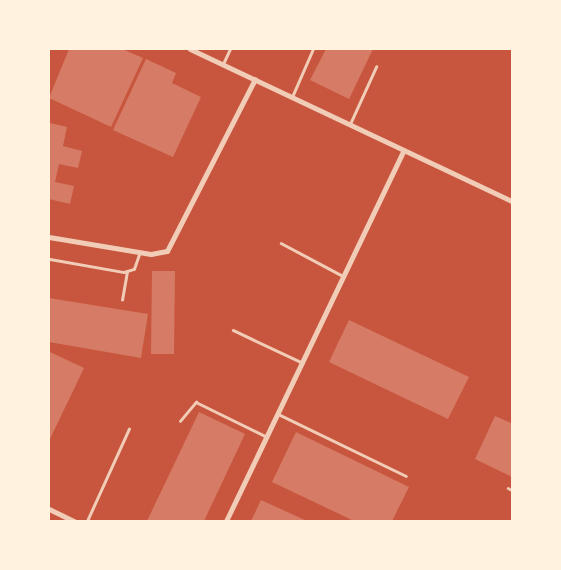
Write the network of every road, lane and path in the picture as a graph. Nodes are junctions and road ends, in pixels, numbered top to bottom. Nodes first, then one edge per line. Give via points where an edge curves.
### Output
1 (190, 49) edge
2 (230, 49) edge
3 (314, 49) edge
4 (223, 64) junction
5 (376, 67) dead end
6 (255, 79) junction
7 (292, 97) junction
8 (350, 124) junction
9 (404, 150) junction
10 (512, 201) edge
11 (49, 237) edge
12 (281, 243) dead end
13 (140, 252) junction
14 (50, 259) dead end
15 (128, 271) junction
16 (343, 276) junction
17 (122, 300) dead end
18 (233, 330) dead end
19 (302, 362) junction
20 (278, 414) junction
21 (180, 421) dead end
22 (129, 429) dead end
23 (266, 437) junction
24 (406, 476) dead end
25 (508, 488) dead end
26 (512, 490) edge
27 (49, 509) edge
28 (74, 521) edge
29 (86, 521) edge
30 (226, 521) edge

1 - 4 street
2 - 4 lane
3 - 7 lane
4 - 6 street
5 - 8 lane
6 - 7 street
6 - 13 street via 175,243 159,254
7 - 8 street
8 - 9 street
9 - 10 street
9 - 16 street
11 - 13 street
12 - 16 lane
13 - 15 lane via 136,266
14 - 15 lane
15 - 17 lane
16 - 19 street
18 - 19 lane
19 - 20 street
20 - 23 street
20 - 24 lane
21 - 23 lane via 196,402
22 - 29 lane
23 - 30 street
25 - 26 lane
27 - 28 street

